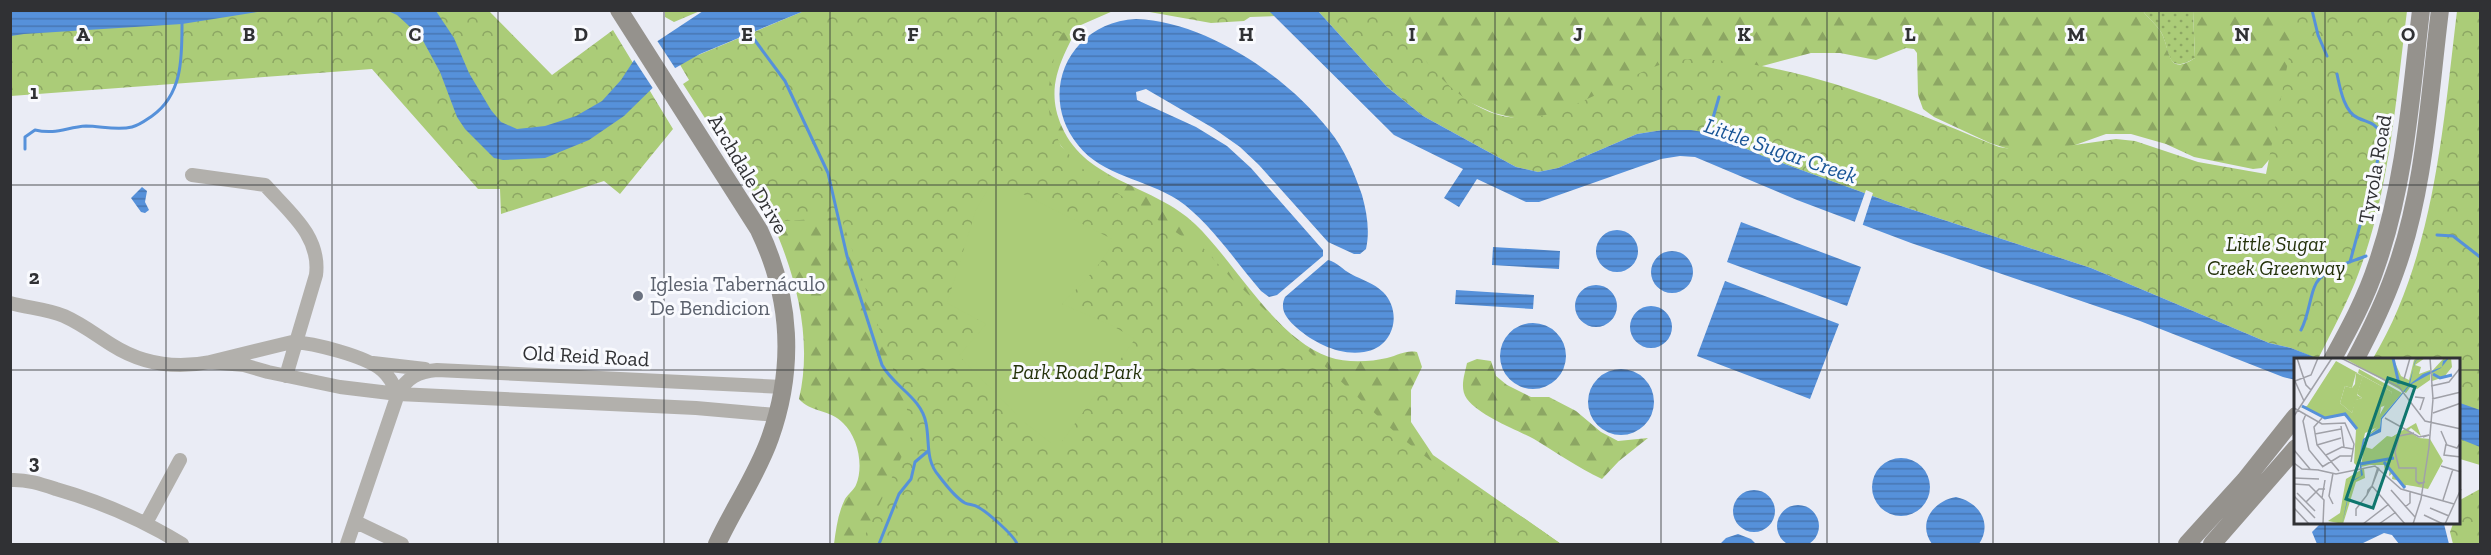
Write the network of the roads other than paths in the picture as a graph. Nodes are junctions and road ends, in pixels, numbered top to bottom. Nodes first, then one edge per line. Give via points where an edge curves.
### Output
1 (619, 10) edge
2 (2421, 10) edge
3 (2440, 10) edge
4 (192, 175) dead end
5 (10, 303) edge
6 (295, 342) junction
7 (2333, 358) edge
8 (2356, 358) edge
9 (368, 362) junction
10 (210, 363) junction
11 (436, 370) junction
12 (286, 376) junction
13 (783, 387) junction
14 (398, 394) junction
15 (776, 415) junction
16 (2294, 419) edge
17 (2294, 450) edge
18 (180, 460) dead end
19 (10, 480) edge
20 (356, 522) junction
21 (146, 523) junction
22 (182, 544) edge
23 (347, 544) edge
24 (402, 544) edge
25 (717, 544) edge
26 (2187, 544) edge
27 (2212, 544) edge

1 - 13 main road, Archdale Drive via 751,217 770,255 782,291 787,327
2 - 7 main road, Tyvola Road via 2392,210 2366,295
3 - 8 main road, Tyvola Road via 2410,217 2396,271
4 - 6 street via 265,185 311,239 316,275
5 - 10 street via 63,316 145,360 174,366
6 - 9 street
6 - 10 street
6 - 12 street
9 - 11 street
9 - 14 street via 383,371
10 - 12 street via 244,365
11 - 13 street, Old Reid Road
11 - 14 street, Old Reid Road via 410,377
12 - 14 street
13 - 15 main road, Archdale Drive
14 - 15 street
14 - 20 street, Old Reid Road
15 - 25 main road, Archdale Drive via 770,439
16 - 26 main road
17 - 27 main road
18 - 21 street
19 - 21 street via 28,481 101,502
20 - 23 street, Old Reid Road
20 - 24 street
21 - 22 street

